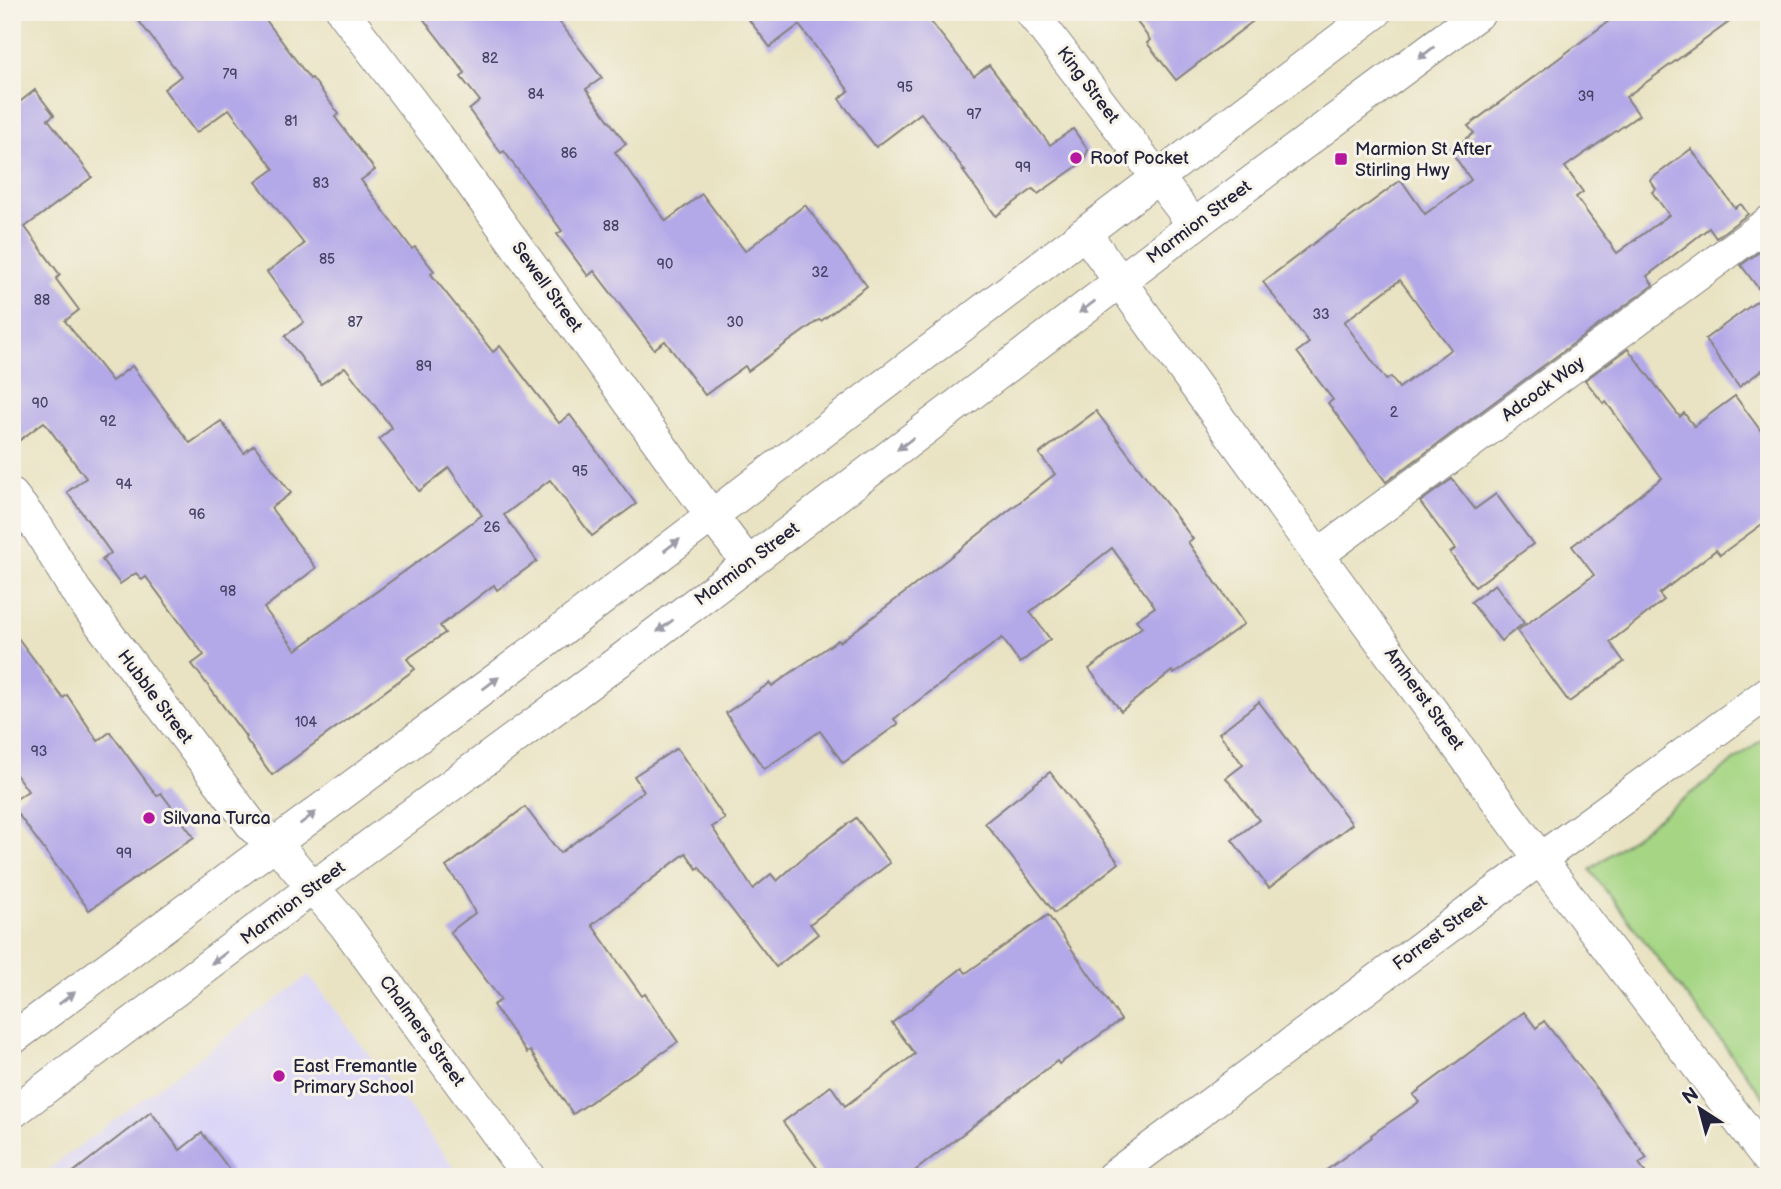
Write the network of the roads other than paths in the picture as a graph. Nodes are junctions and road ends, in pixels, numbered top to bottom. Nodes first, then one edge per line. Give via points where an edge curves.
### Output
1 (343, 12) edge
2 (1031, 12) edge
3 (1376, 12) edge
4 (1480, 12) edge
5 (1158, 177) junction
6 (1769, 222) edge
7 (1194, 225) junction
8 (1086, 233) junction
9 (1121, 281) junction
10 (12, 495) edge
11 (711, 515) junction
12 (1318, 555) junction
13 (748, 563) junction
14 (1769, 692) edge
15 (275, 843) junction
16 (1541, 859) junction
17 (312, 888) junction
18 (12, 1039) edge
19 (12, 1113) edge
20 (1769, 1160) edge
21 (529, 1177) edge
22 (1112, 1177) edge

1 - 11 street, Sewell Street
2 - 5 street, King Street
3 - 5 street
4 -> 7 street, Marmion Street
5 - 7 street, King Street
5 - 8 street
6 - 12 street, Adcock Way
7 - 9 street, Marmion Street
8 - 9 street, Amherst Street
8 - 11 street
9 - 12 street, Amherst Street
9 -> 13 street, Marmion Street
10 - 15 street, Hubble Street via 75,590 237,806 254,828
11 - 13 street, Sewell Street
15 -> 11 street
12 - 16 street, Amherst Street
13 -> 17 street, Marmion Street
14 - 16 street, Forrest Street
15 - 17 street, Hubble Street
18 -> 15 street
16 - 20 street, Amherst Street
16 - 22 street, Forrest Street
17 -> 19 street, Marmion Street
17 - 21 street, Chalmers Street via 344,924

